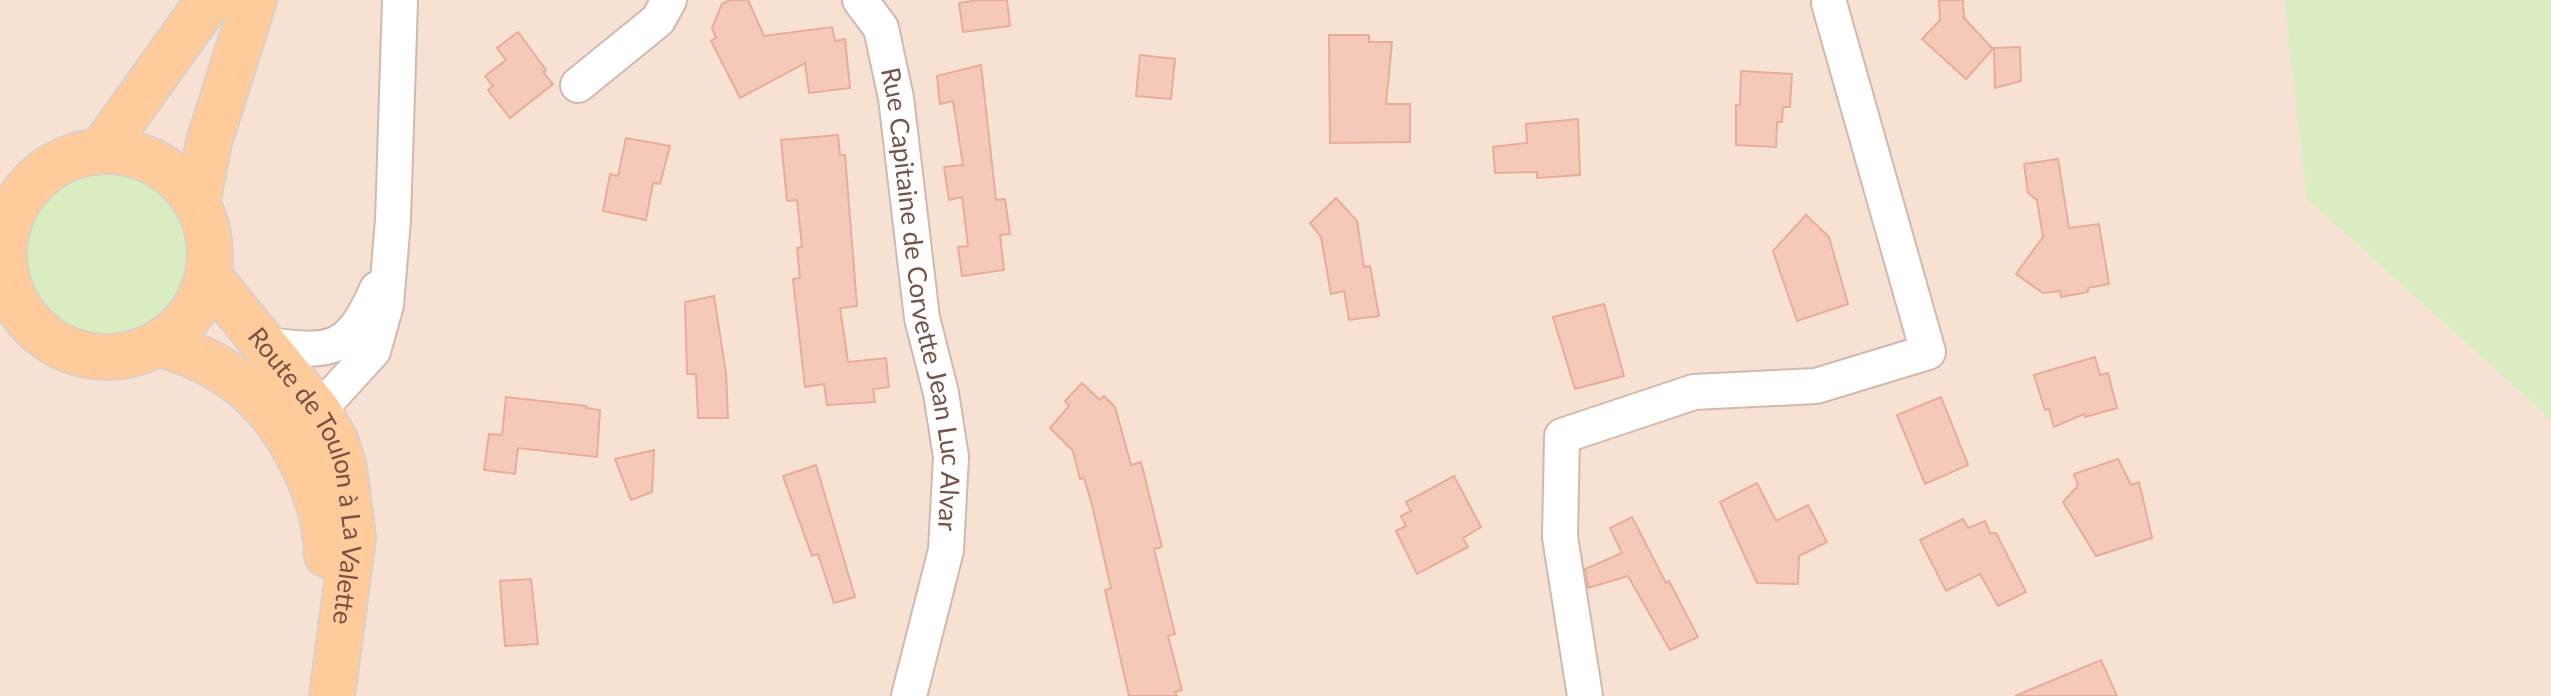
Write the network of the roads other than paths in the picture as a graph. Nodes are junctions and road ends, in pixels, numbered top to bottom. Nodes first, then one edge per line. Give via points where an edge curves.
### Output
1 (209, 0) edge
2 (254, 0) edge
3 (400, 0) edge
4 (669, 0) edge
5 (860, 0) edge
6 (1829, 3) dead end
7 (578, 85) dead end
8 (102, 150) junction
9 (17, 183) edge
10 (197, 204) junction
11 (389, 259) junction
12 (3, 270) edge
13 (208, 275) junction
14 (159, 343) junction
15 (266, 345) junction
16 (254, 395) junction
17 (318, 411) junction
18 (313, 696) edge
19 (332, 696) edge
20 (909, 696) edge
21 (1585, 696) edge

1 - 8 main road
2 - 10 main road via 209,142
3 - 11 street
4 - 7 street via 658,20
5 - 20 street, Rue Capitaine de Corvette Jean Luc Alvar via 881,28 896,98 922,318 951,457 946,550
6 - 21 street via 1928,352 1816,386 1694,392 1562,436 1560,537
8 - 9 main road via 77,155
8 - 10 main road via 157,163
9 - 12 main road via 19,200 8,222
10 - 13 main road via 208,239
11 - 15 street via 364,318 344,341 322,349
11 - 17 street via 386,305 373,351
12 - 14 main road via 30,323 51,341 77,353 105,357 133,354
13 - 14 main road via 191,314
13 - 15 main road, Route de Toulon à La Valette
14 - 16 main road, Route de Toulon à La Valette via 208,362
15 - 17 main road, Route de Toulon à La Valette
16 - 17 street via 287,408
16 - 18 main road, Route de Toulon à La Valette via 305,467 321,506 328,580
17 - 19 main road, Route de Toulon à La Valette via 344,467 353,538

